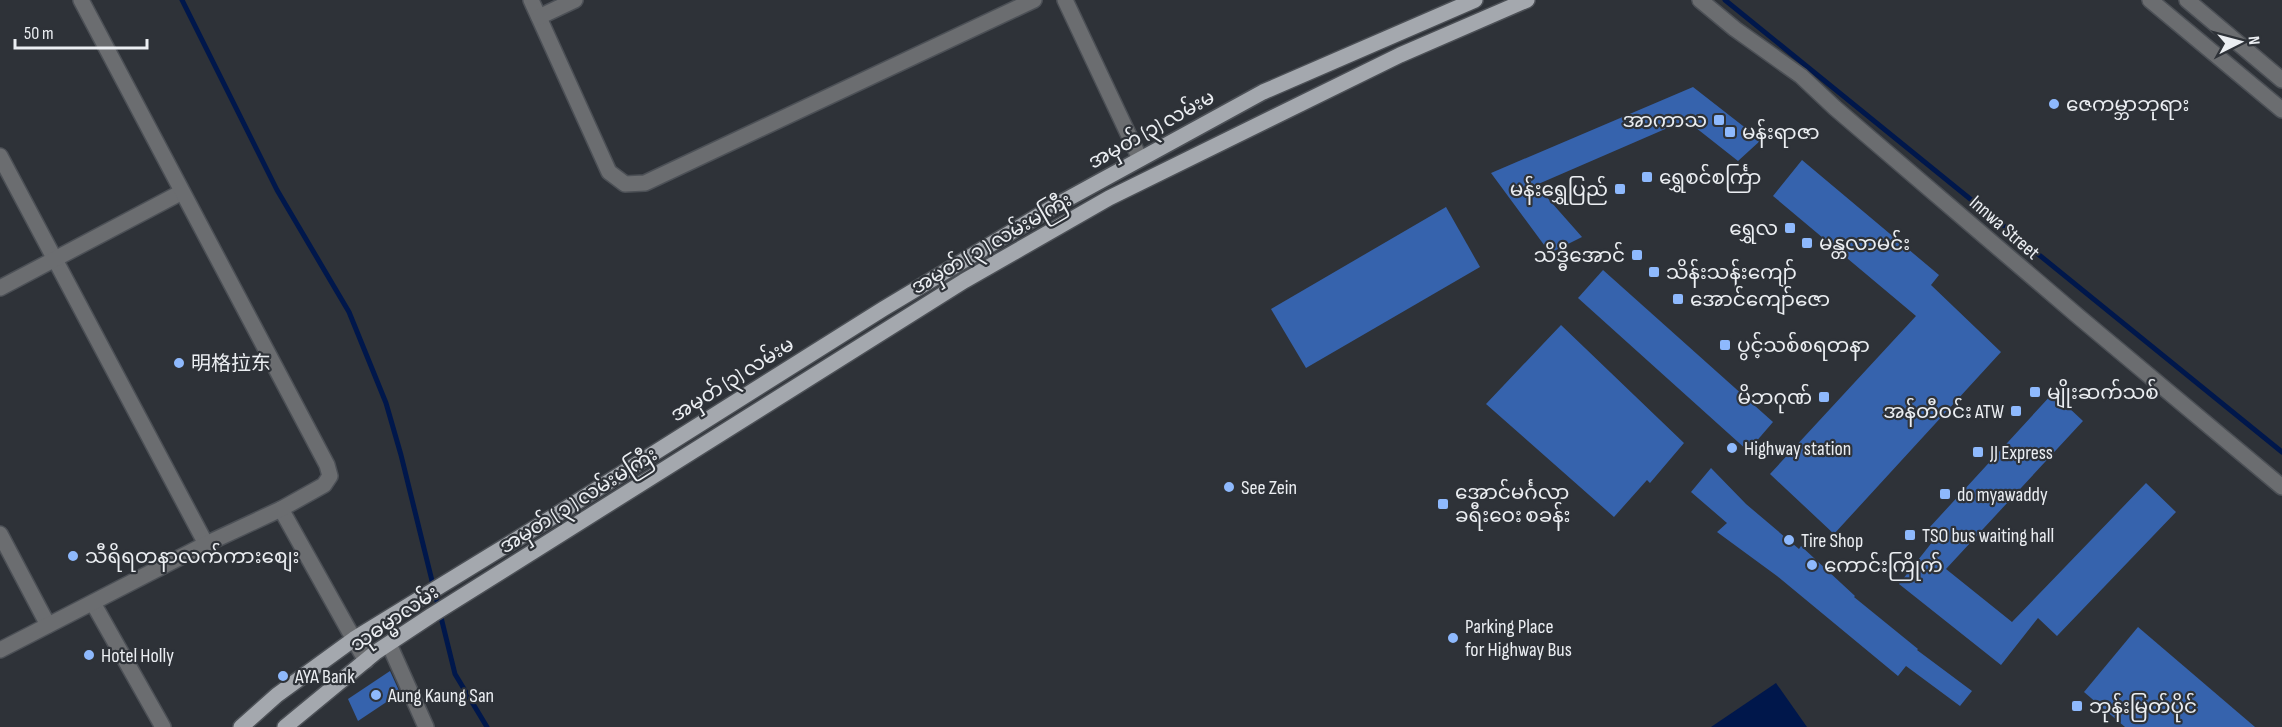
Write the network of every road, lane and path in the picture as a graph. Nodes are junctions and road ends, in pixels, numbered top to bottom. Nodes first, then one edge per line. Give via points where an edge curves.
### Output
1 (81, 0) edge
2 (531, 0) edge
3 (575, 0) edge
4 (1034, 0) edge
5 (1065, 0) edge
6 (1475, 0) edge
7 (1527, 0) edge
8 (1700, 0) edge
9 (2150, 0) edge
10 (2187, 0) edge
11 (539, 17) junction
12 (2282, 80) edge
13 (2282, 110) edge
14 (0, 156) edge
15 (1140, 159) junction
16 (182, 192) junction
17 (55, 259) junction
18 (0, 288) edge
19 (2282, 487) edge
20 (281, 509) junction
21 (0, 534) edge
22 (206, 544) junction
23 (490, 556) joint
24 (504, 572) joint
25 (93, 603) junction
26 (48, 625) junction
27 (354, 639) junction
28 (389, 644) junction
29 (0, 650) edge
30 (366, 661) junction
31 (163, 727) edge
32 (241, 727) edge
33 (285, 727) edge
34 (426, 727) edge

1 - 16 street
2 - 11 street
3 - 11 street
4 - 11 street via 645,183 625,184 609,172
5 - 15 street
6 - 15 main road, အမှတ် (၃) လမ်းမ via 1263,92
7 - 24 main road, အမှတ် ( ၃ ) လမ်းမကြီး via 1400,55 1099,204 964,281
8 - 19 street, Innwa Street via 1801,76 2060,302
9 - 13 street
10 - 12 street
14 - 17 street
15 - 23 main road, အမှတ် (၃) လမ်းမ via 893,303
16 - 17 street
16 - 20 street via 327,465 330,476 324,485
17 - 18 street
17 - 22 street
20 - 22 street
20 - 27 street
21 - 26 street
22 - 25 street
23 - 27 main road, သုဓမ္မာလမ်း
24 - 28 main road, သုဓမ္မာလမ်း
25 - 26 street
25 - 31 street
26 - 29 street
27 - 30 street
27 - 32 main road, သုဓမ္မာလမ်း
28 - 30 main road, သုဓမ္မာလမ်း
28 - 34 street
30 - 33 main road, သုဓမ္မာလမ်း

